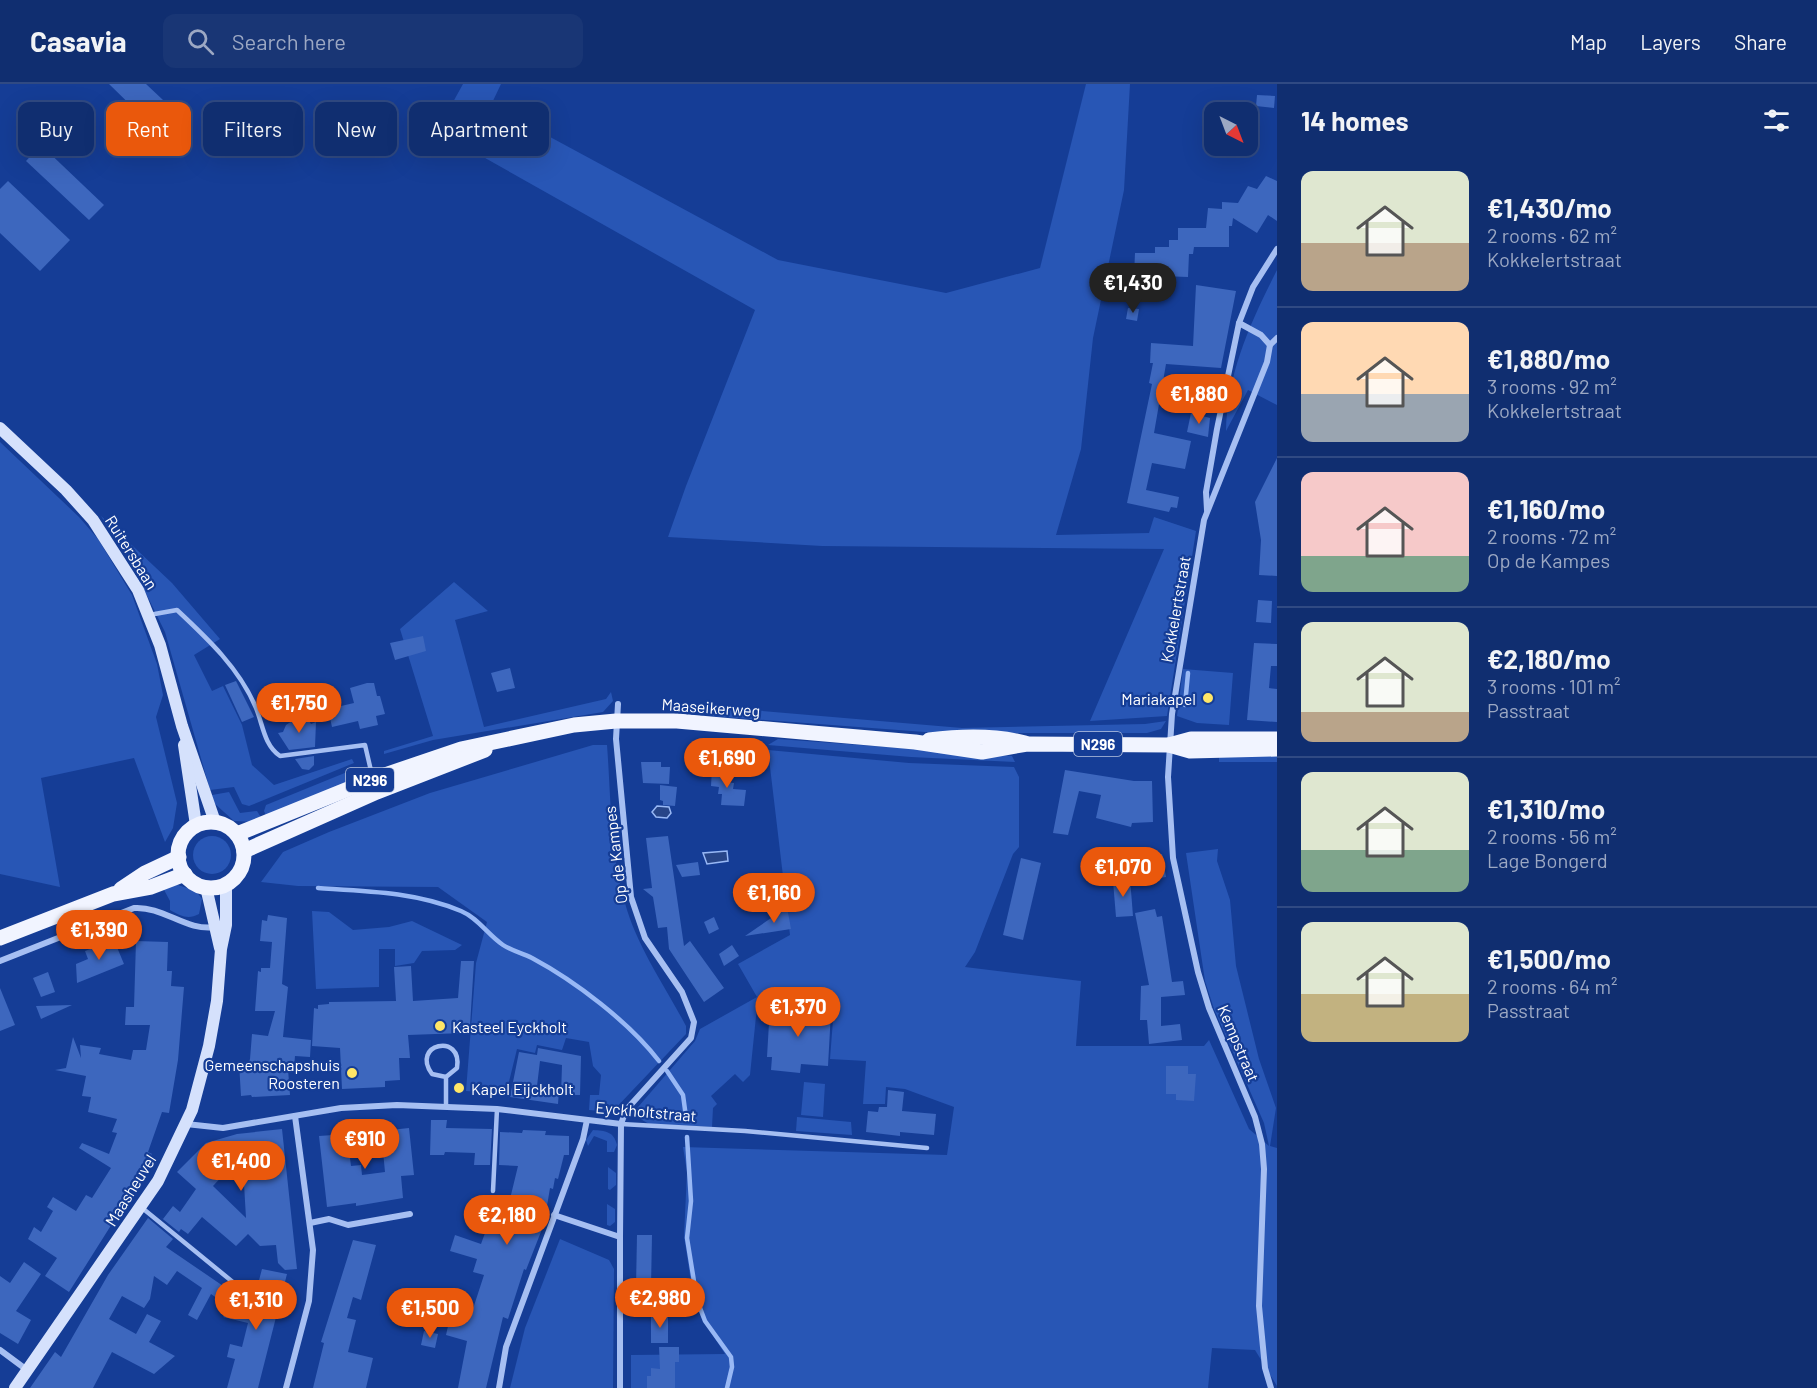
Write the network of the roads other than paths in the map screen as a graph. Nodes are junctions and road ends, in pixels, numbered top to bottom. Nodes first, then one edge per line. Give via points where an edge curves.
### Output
1 (1277, 249) edge
2 (1239, 322) junction
3 (1277, 338) edge
4 (1270, 345) junction
5 (0, 428) edge
6 (1207, 513) junction
7 (149, 615) junction
8 (618, 704) dead end
9 (616, 721) junction
10 (182, 726) junction
11 (1277, 739) edge
12 (1168, 745) junction
13 (1277, 749) edge
14 (375, 786) junction
15 (215, 822) junction
16 (196, 825) junction
17 (237, 834) junction
18 (244, 851) junction
19 (179, 857) junction
20 (185, 874) junction
21 (226, 885) junction
22 (206, 887) junction
23 (113, 894) junction
24 (220, 926) junction
25 (0, 939) edge
26 (0, 961) edge
27 (446, 1077) junction
28 (446, 1105) junction
29 (497, 1108) junction
30 (295, 1116) junction
31 (587, 1120) junction
32 (186, 1124) junction
33 (621, 1124) junction
34 (927, 1148) dead end
35 (492, 1191) dead end
36 (140, 1206) junction
37 (410, 1214) dead end
38 (554, 1215) junction
39 (310, 1223) junction
40 (620, 1237) junction
41 (234, 1283) dead end
42 (0, 1350) edge
43 (27, 1370) junction
44 (15, 1388) edge
45 (286, 1388) edge
46 (499, 1388) edge
47 (620, 1388) edge
48 (1271, 1388) edge

1 - 2 street, Kokkelertstraat via 1253,287
2 - 4 street
2 - 6 street, Kokkelertstraat via 1206,492
3 - 4 street
4 - 6 street, Kokkelertstraat via 1267,362
5 - 7 street, Ruitersbaan via 93,520 124,566
6 - 12 street, Kokkelertstraat via 1193,578
7 - 10 street, Ruitersbaan
7 - 14 lane via 177,610 229,664 244,684 270,749 280,756 365,745
8 - 9 street, Op de Kampes
9 - 12 main road, Maaseikerweg / N296 via 677,721 915,742 948,737 1007,738 1027,744
9 - 14 main road, Maaseikerweg / N296 via 574,725 507,740
9 - 33 street, Op de Kampes via 631,897 645,938 682,992 694,1022 691,1038 626,1110
10 - 15 street, Ruitersbaan
10 - 16 street, Ruitersbaan
11 - 12 main road, Maaseikerweg / N296 via 1191,738
12 - 13 main road, Maaseikerweg / N296 via 1190,751
12 - 48 street, Kempstraat via 1171,842 1198,972 1262,1144 1259,1305 1265,1368
14 - 17 main road, Maaseikerweg / N296
14 - 18 main road, Maaseikerweg / N296
15 - 16 main road
15 - 17 main road
16 - 19 main road via 181,841
17 - 18 main road
18 - 21 main road via 240,871
19 - 20 main road
19 - 23 main road
20 - 22 main road via 195,884
20 - 23 main road
21 - 22 main road
21 - 24 street, Maasheuvel
22 - 24 street, Maasheuvel
23 - 25 main road
24 - 26 street via 190,926 152,910 134,908
24 - 32 street, Maasheuvel via 211,1038
27 - 27 lane via 458,1060 448,1046 439,1045 426,1057 427,1066 432,1074
27 - 28 lane
28 - 29 street, Eyckholtstraat
28 - 30 street, Eyckholtstraat via 341,1108
29 - 31 street, Eyckholtstraat
29 - 35 lane
30 - 32 street, Eyckholtstraat via 223,1128
30 - 39 street
31 - 33 street, Eyckholtstraat
31 - 38 street
32 - 36 street, Maasheuvel via 158,1181
33 - 34 lane, Eyckholtstraat
33 - 40 street
36 - 41 lane
36 - 43 street, Maasheuvel
37 - 39 street via 348,1225 329,1219
38 - 40 street
38 - 46 street via 506,1347
39 - 45 street via 314,1250 309,1301
40 - 47 street
42 - 43 street
43 - 44 street, Maasheuvel

